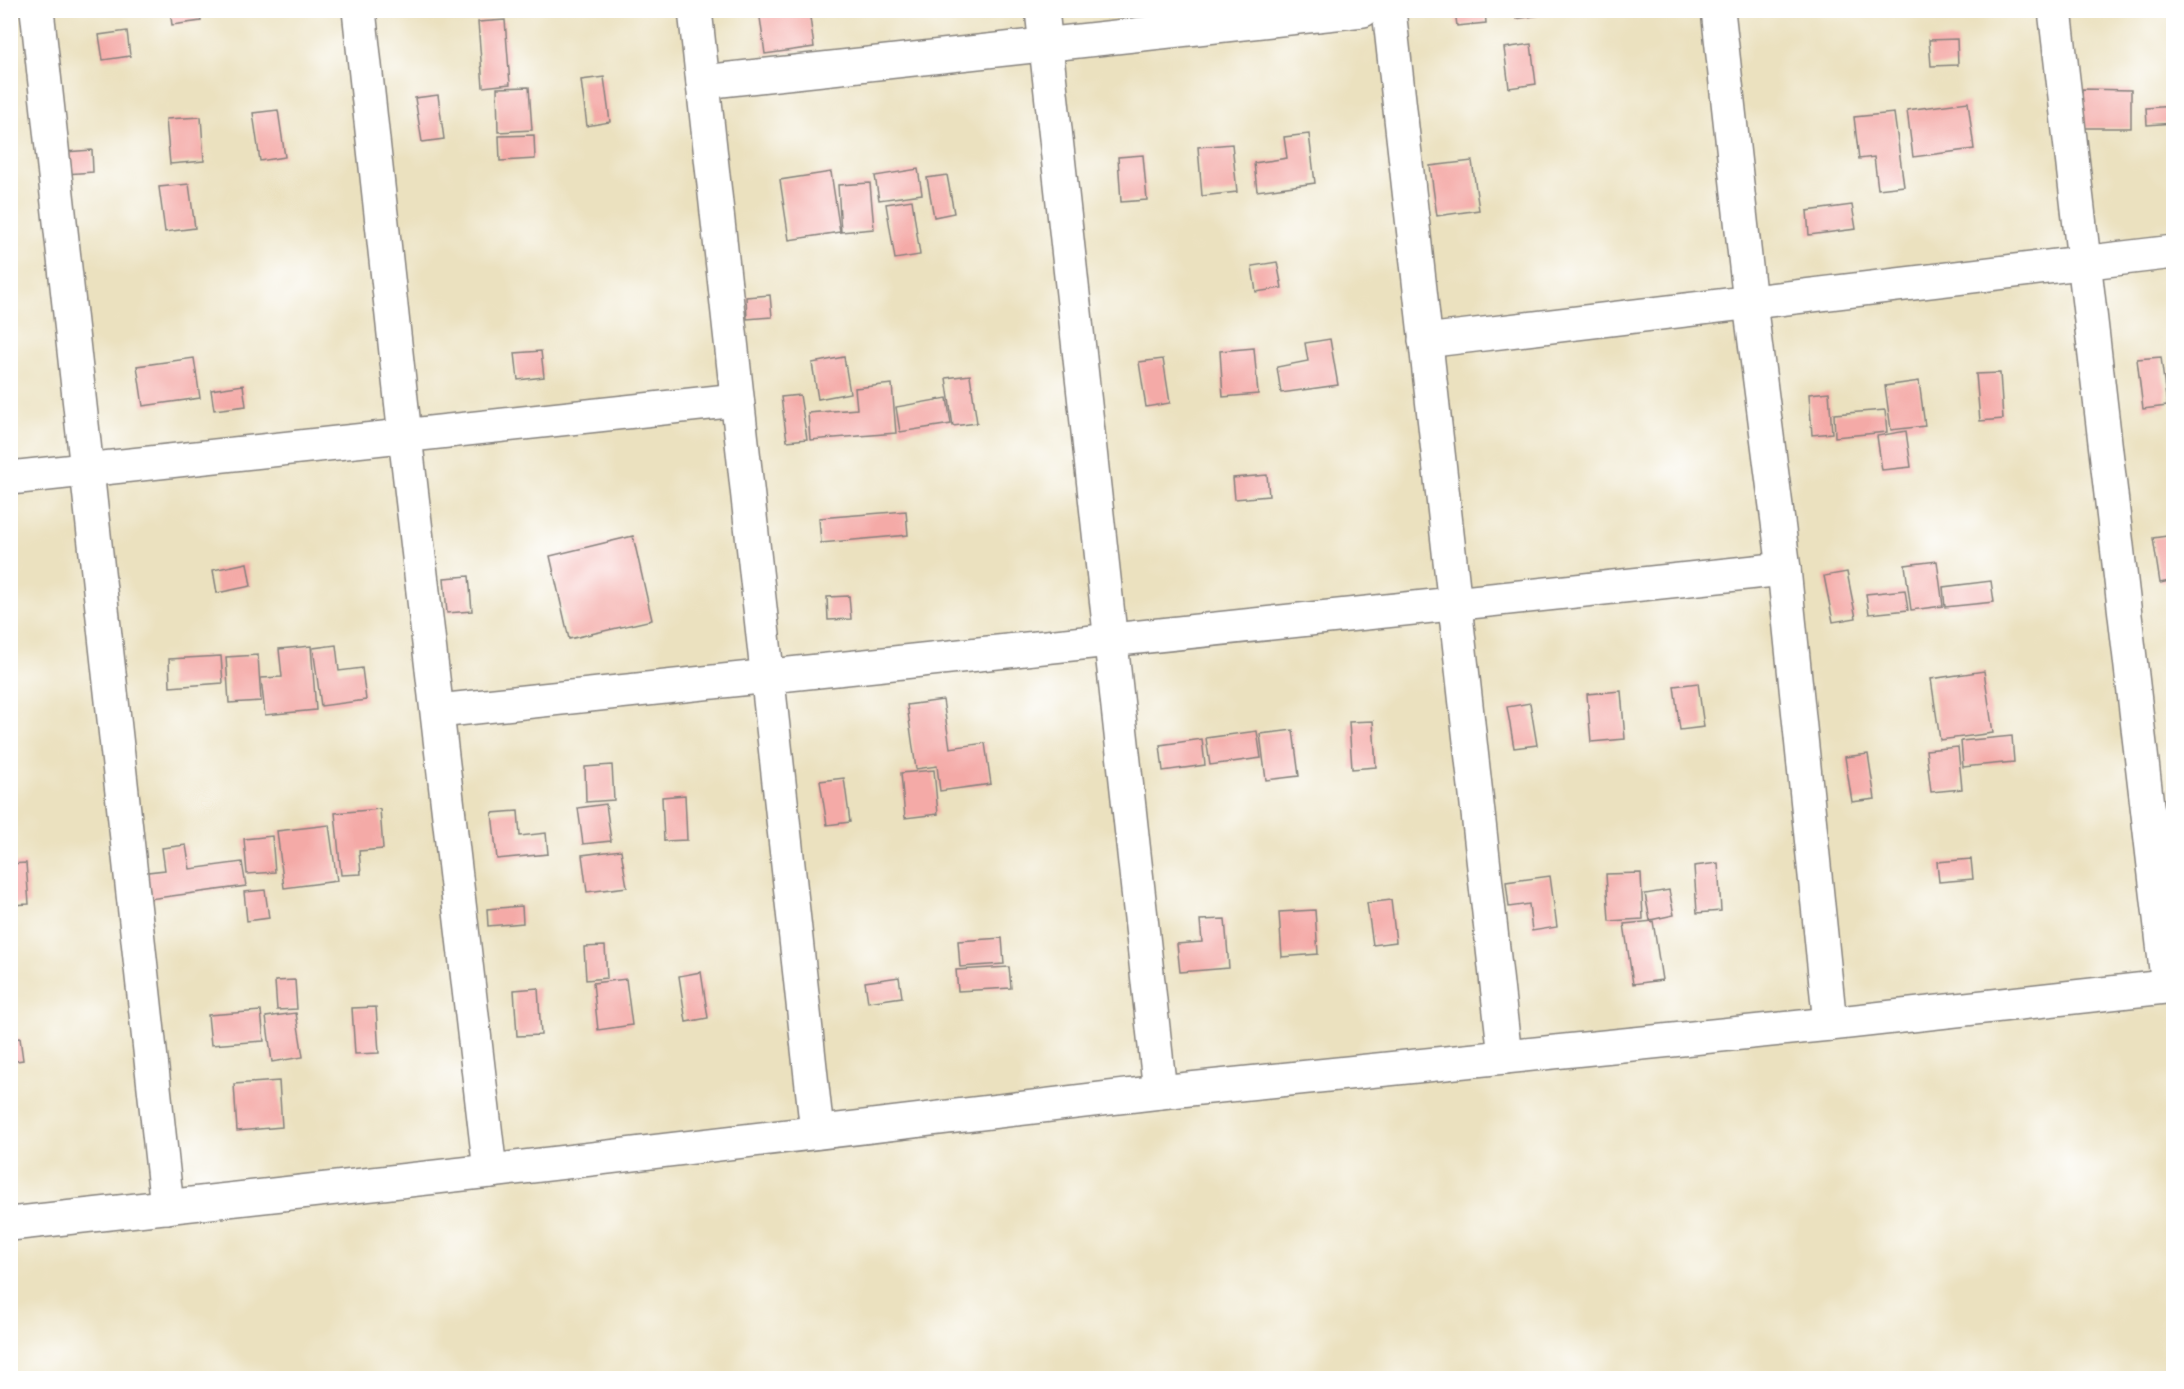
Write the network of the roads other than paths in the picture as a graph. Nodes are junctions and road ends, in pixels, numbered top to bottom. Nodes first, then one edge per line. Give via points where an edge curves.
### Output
1 (37, 10) edge
2 (359, 10) edge
3 (695, 10) edge
4 (1042, 10) edge
5 (1363, 10) edge
6 (1389, 10) edge
7 (1718, 10) edge
8 (2055, 10) edge
9 (1046, 45) junction
10 (703, 82) junction
11 (2174, 252) edge
12 (2084, 262) junction
13 (1750, 303) junction
14 (1425, 341) junction
15 (737, 400) junction
16 (405, 436) junction
17 (87, 470) junction
18 (10, 478) edge
19 (1784, 569) junction
20 (1454, 604) junction
21 (1110, 640) junction
22 (767, 676) junction
23 (438, 711) junction
24 (2171, 987) edge
25 (1830, 1024) junction
26 (1505, 1057) junction
27 (1160, 1092) junction
28 (817, 1132) junction
29 (490, 1171) junction
30 (167, 1207) junction
31 (10, 1224) edge

1 - 17 street
2 - 16 street
3 - 10 street
4 - 9 street
5 - 9 street
6 - 14 street
7 - 13 street
8 - 12 street
9 - 10 street
9 - 21 street
10 - 15 street
11 - 12 street
12 - 13 street
12 - 24 street
13 - 14 street
13 - 19 street
14 - 20 street
15 - 16 street
15 - 22 street
16 - 17 street
16 - 23 street
17 - 18 street
17 - 30 street
19 - 20 street
19 - 25 street
20 - 21 street
20 - 26 street
21 - 22 street
21 - 27 street
22 - 23 street
22 - 28 street
23 - 29 street
24 - 25 street
25 - 26 street
26 - 27 street
27 - 28 street
28 - 29 street
29 - 30 street
30 - 31 street

